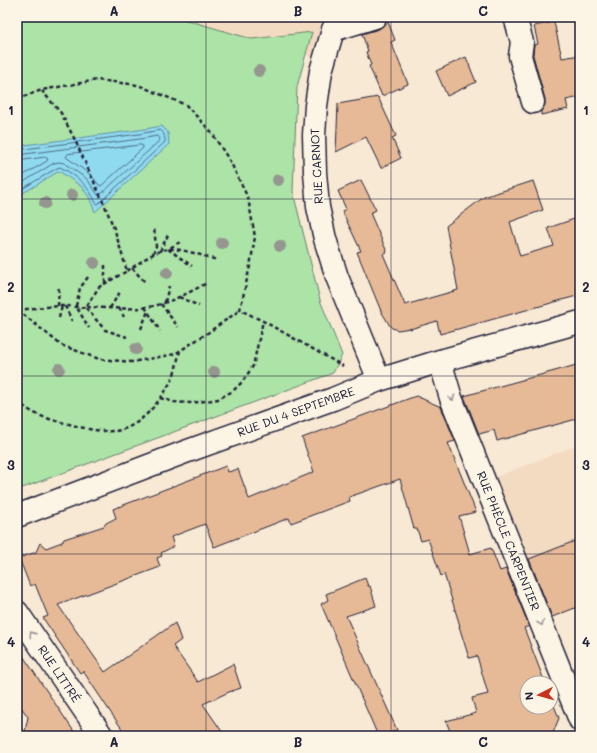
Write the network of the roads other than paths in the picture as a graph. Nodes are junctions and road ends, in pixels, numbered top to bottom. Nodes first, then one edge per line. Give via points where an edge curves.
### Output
1 (375, 17) edge
2 (515, 17) edge
3 (336, 23) edge
4 (533, 102) dead end
5 (580, 322) edge
6 (440, 361) junction
7 (379, 380) junction
8 (17, 516) edge
9 (17, 612) edge
10 (580, 720) edge
11 (102, 736) edge

1 - 3 street
2 - 4 street via 522,42 520,56
3 - 7 street, RUE CARNOT via 321,71 316,106 314,136 318,207 337,277
5 - 6 street, RUE DU 4 SEPTEMBRE
6 - 7 street, RUE DU 4 SEPTEMBRE
6 -> 10 street, RUE PHÈCLE CARPENTIER via 451,398
7 - 8 street, RUE DU 4 SEPTEMBRE
11 -> 9 street, RUE LITTRÉ

